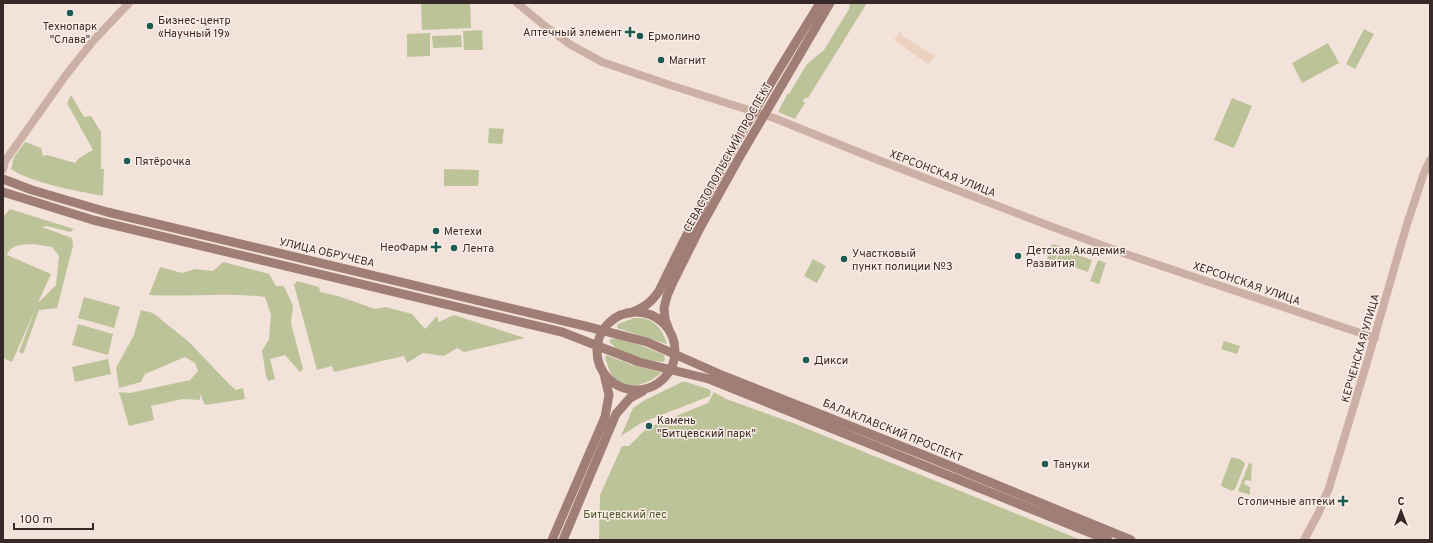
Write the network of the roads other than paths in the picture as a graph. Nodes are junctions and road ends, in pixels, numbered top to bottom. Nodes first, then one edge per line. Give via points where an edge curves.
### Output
1 (129, 3) edge
2 (517, 3) edge
3 (820, 3) edge
4 (830, 3) edge
5 (754, 112) junction
6 (764, 115) junction
7 (1430, 160) edge
8 (3, 169) edge
9 (3, 178) edge
10 (3, 192) edge
11 (630, 313) junction
12 (603, 330) junction
13 (669, 330) junction
14 (1375, 338) junction
15 (646, 342) joint
16 (598, 346) junction
17 (675, 354) junction
18 (639, 362) joint
19 (672, 370) junction
20 (604, 373) junction
21 (646, 389) junction
22 (552, 540) edge
23 (563, 540) edge
24 (1108, 540) edge
25 (1131, 540) edge
26 (1304, 540) edge

1 - 8 street via 66,74 5,161
2 - 5 street, ХЕРСОНСКАЯ УЛИЦА via 550,30 593,58
3 - 5 main road, СЕВАСТОПОЛЬСКИЙ ПРОСПЕКТ
4 - 6 main road, СЕВАСТОПОЛЬСКИЙ ПРОСПЕКТ
5 - 6 street, ХЕРСОНСКАЯ УЛИЦА
5 - 11 main road, СЕВАСТОПОЛЬСКИЙ ПРОСПЕКТ via 659,291 646,306
6 - 13 main road, СЕВАСТОПОЛЬСКИЙ ПРОСПЕКТ via 700,228 673,282 664,308
6 - 14 street, ХЕРСОНСКАЯ УЛИЦА via 1056,228
7 - 14 street, КЕРЧЕНСКАЯ УЛИЦА via 1407,224
9 - 12 main road, УЛИЦА ОБРУЧЕВА via 32,190 107,212
10 - 16 main road, УЛИЦА ОБРУЧЕВА via 94,220 544,327
11 - 12 main road, СЕВАСТОПОЛЬСКИЙ ПРОСПЕКТ via 617,317
11 - 13 main road via 639,312 655,316
12 - 15 main road, УЛИЦА ОБРУЧЕВА
12 - 16 main road
13 - 17 main road, СЕВАСТОПОЛЬСКИЙ ПРОСПЕКТ
14 - 26 street, КЕРЧЕНСКАЯ УЛИЦА via 1329,488
15 - 17 main road, БАЛАКЛАВСКИЙ ПРОСПЕКТ
16 - 18 main road, УЛИЦА ОБРУЧЕВА
16 - 20 main road via 599,360
17 - 19 main road
17 - 25 main road, БАЛАКЛАВСКИЙ ПРОСПЕКТ
18 - 19 main road, БАЛАКЛАВСКИЙ ПРОСПЕКТ
19 - 21 main road via 662,381
19 - 24 main road, БАЛАКЛАВСКИЙ ПРОСПЕКТ via 708,380
20 - 21 main road via 619,387
20 - 22 main road via 608,395 605,417
21 - 23 main road via 630,398 616,414

